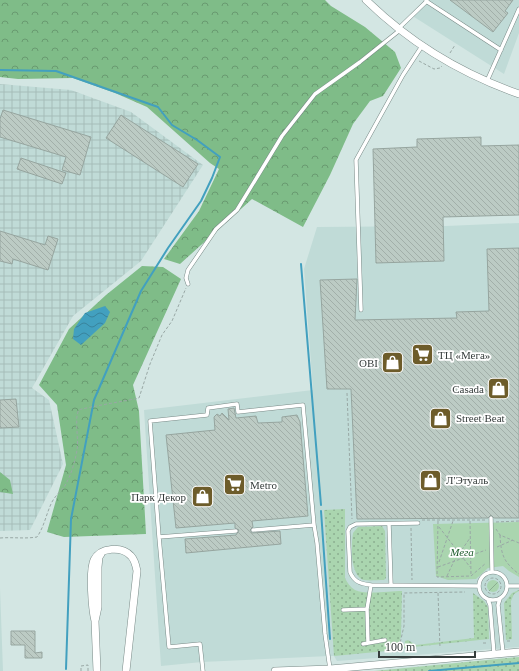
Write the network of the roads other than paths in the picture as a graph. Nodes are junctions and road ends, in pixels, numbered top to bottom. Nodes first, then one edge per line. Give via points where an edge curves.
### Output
1 (366, 0) edge
2 (427, 1) edge
3 (519, 9) edge
4 (400, 29) junction
5 (422, 46) junction
6 (501, 50) junction
7 (487, 81) junction
8 (519, 94) edge
9 (188, 284) road end
10 (361, 310) dead end
11 (491, 520) road end
12 (389, 524) junction
13 (418, 524) dead end
14 (314, 525) junction
15 (253, 530) dead end
16 (236, 531) dead end
17 (159, 537) junction
18 (106, 551) junction
19 (492, 571) junction
20 (371, 585) junction
21 (391, 585) junction
22 (478, 586) junction
23 (508, 586) junction
24 (519, 586) edge
25 (500, 599) junction
26 (488, 600) junction
27 (367, 609) junction
28 (343, 610) dead end
29 (95, 621) junction
30 (385, 640) dead end
31 (519, 652) edge
32 (503, 653) junction
33 (494, 654) junction
34 (97, 668) edge
35 (330, 669) junction
36 (126, 671) edge
37 (203, 671) edge
38 (275, 671) edge

1 - 4 street
2 - 4 lane
2 - 6 lane
3 - 6 lane
4 - 5 street
4 - 9 lane via 315,94 282,136 237,210 216,229 188,270
5 - 7 street via 464,71
5 - 10 lane via 356,160
6 - 7 lane
7 - 8 street
11 - 19 lane
12 - 13 lane
12 - 20 lane via 354,524 349,528 352,578 364,585
12 - 21 lane
14 - 15 lane
14 - 17 lane via 303,405 238,412 237,404 208,408 207,415 150,421
14 - 35 lane
16 - 17 lane
17 - 37 lane via 169,647 200,644
18 - 29 street via 99,560 98,607
18 - 29 street via 96,557 92,567 92,607
18 - 36 street via 118,549 127,553 137,570
19 - 22 lane via 485,574
19 - 23 lane via 500,574
20 - 21 lane
20 - 27 lane
21 - 22 lane
22 - 26 lane via 480,593
23 - 24 lane
23 - 25 lane
25 - 26 lane
25 - 32 lane via 498,605
26 - 33 lane
27 - 28 lane
27 - 30 lane via 365,643
29 - 34 street
31 - 32 street
32 - 33 street
33 - 35 street
35 - 38 street

